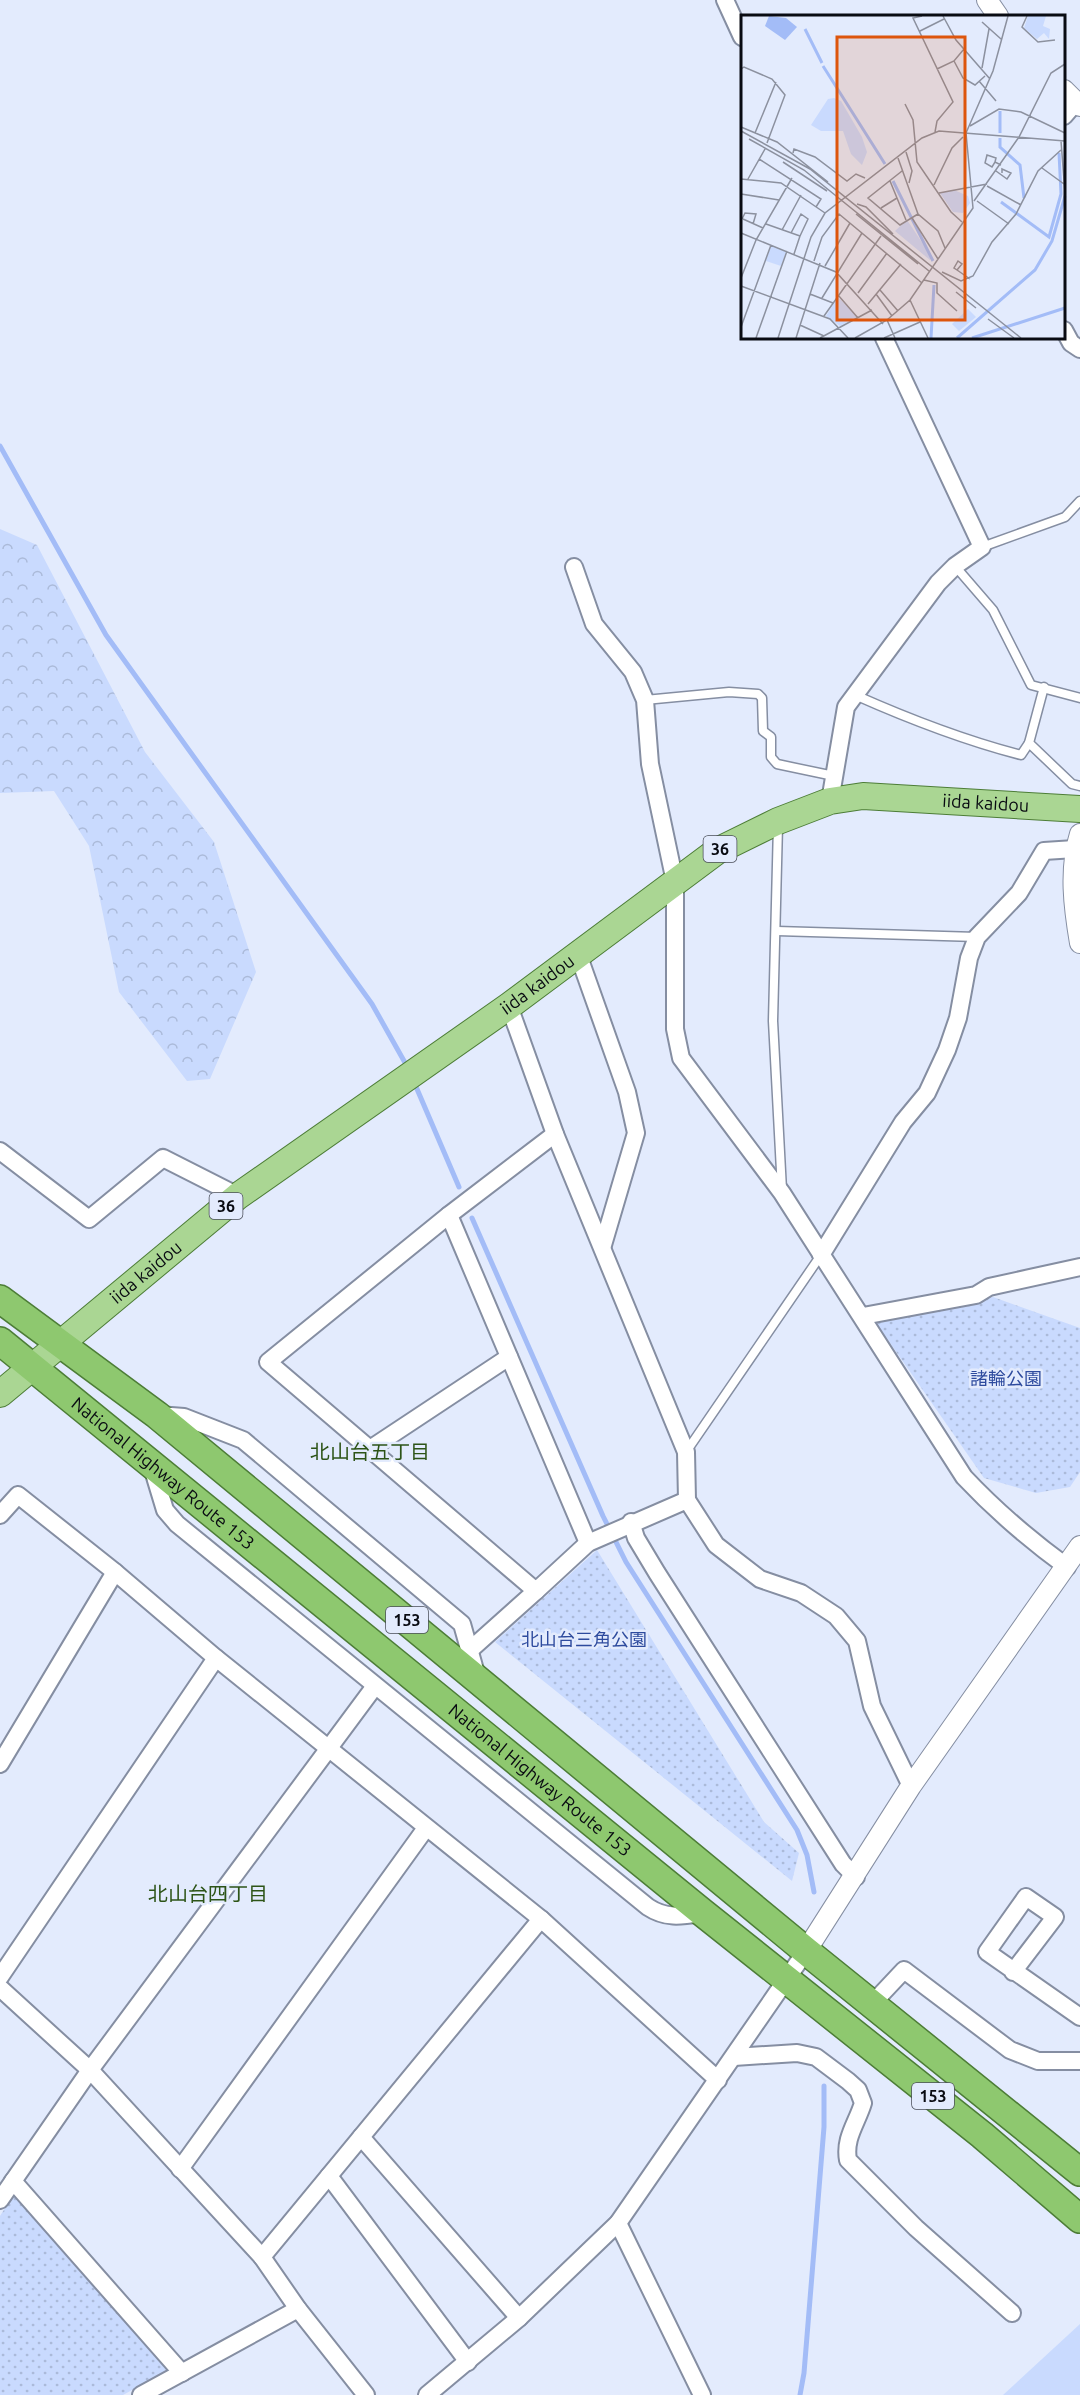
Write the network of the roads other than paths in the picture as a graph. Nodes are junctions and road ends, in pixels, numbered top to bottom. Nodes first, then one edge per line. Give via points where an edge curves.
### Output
1 (725, 0) edge
2 (987, 0) edge
3 (997, 15) edge
4 (741, 35) edge
5 (1065, 332) edge
6 (884, 339) edge
7 (1080, 349) edge
8 (1080, 501) edge
9 (982, 547) junction
10 (955, 566) junction
11 (574, 567) dead end
12 (1044, 687) junction
13 (855, 695) junction
14 (1080, 698) edge
15 (645, 700) junction
16 (1029, 743) junction
17 (834, 776) junction
18 (1080, 786) edge
19 (830, 801) junction
20 (1080, 809) edge
21 (778, 821) junction
22 (1078, 842) edge
23 (675, 882) junction
24 (777, 931) junction
25 (977, 937) junction
26 (1080, 943) edge
27 (578, 954) junction
28 (509, 1006) junction
29 (555, 1134) junction
30 (0, 1151) edge
31 (782, 1193) junction
32 (238, 1196) junction
33 (449, 1215) junction
34 (603, 1245) junction
35 (821, 1255) junction
36 (1080, 1268) edge
37 (0, 1299) edge
38 (863, 1316) junction
39 (0, 1341) edge
40 (60, 1344) junction
41 (509, 1357) junction
42 (32, 1366) junction
43 (0, 1394) edge
44 (157, 1415) junction
45 (370, 1449) junction
46 (686, 1452) junction
47 (150, 1460) junction
48 (687, 1500) junction
49 (0, 1515) edge
50 (626, 1524) junction
51 (594, 1540) junction
52 (1080, 1546) edge
53 (1066, 1567) junction
54 (115, 1572) junction
55 (536, 1591) junction
56 (470, 1650) junction
57 (216, 1658) junction
58 (477, 1677) junction
59 (375, 1686) junction
60 (328, 1746) junction
61 (0, 1764) edge
62 (911, 1786) junction
63 (426, 1828) junction
64 (856, 1877) junction
65 (703, 1913) junction
66 (541, 1918) junction
67 (806, 1951) junction
68 (1013, 1972) dead end
69 (0, 1977) edge
70 (787, 1980) junction
71 (0, 1988) edge
72 (872, 2004) junction
73 (1080, 2017) edge
74 (734, 2057) junction
75 (1080, 2061) edge
76 (90, 2070) junction
77 (718, 2080) junction
78 (361, 2137) junction
79 (180, 2169) junction
80 (1080, 2172) edge
81 (329, 2176) junction
82 (13, 2181) junction
83 (0, 2200) edge
84 (1078, 2218) edge
85 (618, 2223) junction
86 (262, 2257) junction
87 (298, 2309) junction
88 (1012, 2313) dead end
89 (519, 2318) junction
90 (468, 2362) junction
91 (182, 2373) junction
92 (141, 2395) edge
93 (366, 2395) edge
94 (427, 2395) edge
95 (702, 2395) edge

1 - 4 street
2 - 3 street
5 - 7 street
6 - 9 street
8 - 9 lane via 1065,517
9 - 10 street
10 - 12 lane via 993,610 1031,685
10 - 13 street via 938,583
11 - 15 street via 594,624 633,672
12 - 14 lane
12 - 16 lane
13 - 16 lane via 980,745 1021,755
13 - 17 street via 846,707
15 - 17 lane via 729,692 758,694 762,698 763,731 771,737 771,757 777,764
15 - 23 street via 650,764
16 - 18 lane via 1072,784
17 - 19 street
19 - 20 main road, iida kaidou / 36 via 863,796
19 - 21 main road, iida kaidou / 36
21 - 23 main road, iida kaidou / 36 via 717,851
21 - 24 lane
22 - 25 street via 1044,851 1019,893
22 - 26 street via 1075,915
23 - 27 main road, iida kaidou / 36
23 - 31 street via 675,1029 681,1058
24 - 25 lane
24 - 31 lane via 773,1021
25 - 35 street via 958,1018 927,1093 903,1122
27 - 28 main road, iida kaidou / 36
27 - 34 street via 627,1092 636,1132
28 - 29 street
28 - 32 main road, iida kaidou / 36
29 - 33 street
29 - 34 street
30 - 32 street via 89,1219 163,1158
31 - 35 street
32 - 40 main road, iida kaidou / 36
33 - 41 street
33 - 45 street via 268,1362
34 - 46 street
35 - 38 street
35 - 46 lane
36 - 38 street via 989,1287 976,1295
37 - 40 highway, National Highway Route 153 / 153
38 - 53 street via 964,1477
39 - 42 highway, National Highway Route 153 / 153
40 - 42 main road, 36
40 - 44 highway, National Highway Route 153 / 153
41 - 45 street
41 - 51 street
42 - 43 main road, 36
42 - 47 highway, National Highway Route 153 / 153
44 - 56 street via 184,1417 243,1440 462,1624
44 - 58 highway, National Highway Route 153 / 153
45 - 55 street
46 - 48 street
47 - 59 street via 165,1510 177,1524
47 - 65 highway, National Highway Route 153 / 153
48 - 50 street
48 - 62 street via 716,1545 760,1580 801,1593 836,1616 857,1641 872,1706
49 - 54 street via 18,1495
50 - 51 street
50 - 64 street via 843,1864
51 - 55 street
52 - 53 street
53 - 62 street
54 - 57 street
54 - 61 street
55 - 56 street
56 - 58 street
57 - 60 street
57 - 69 street
58 - 67 highway, National Highway Route 153 / 153
59 - 60 street
59 - 65 street via 658,1914 672,1917
60 - 63 street
60 - 76 street
62 - 64 street
63 - 66 street
63 - 79 street
64 - 67 street
65 - 70 highway, National Highway Route 153 / 153
66 - 77 street
66 - 78 street
67 - 70 street
67 - 72 highway, National Highway Route 153 / 153
68 - 73 street
70 - 74 street
70 - 84 highway, National Highway Route 153 / 153 via 982,2134
71 - 76 street
72 - 75 street via 904,1970 1010,2050 1038,2061
72 - 80 highway, National Highway Route 153 / 153
74 - 77 street
74 - 88 street via 797,2053 816,2057 848,2081 863,2103 848,2137 848,2160 916,2228
76 - 79 street
76 - 82 street
77 - 85 street
78 - 81 street
78 - 89 street
79 - 86 street
81 - 86 street
81 - 90 street
82 - 83 street
82 - 91 street
85 - 89 street
85 - 95 street
86 - 87 street
87 - 91 street
87 - 93 street
89 - 90 street
90 - 94 street
91 - 92 street

